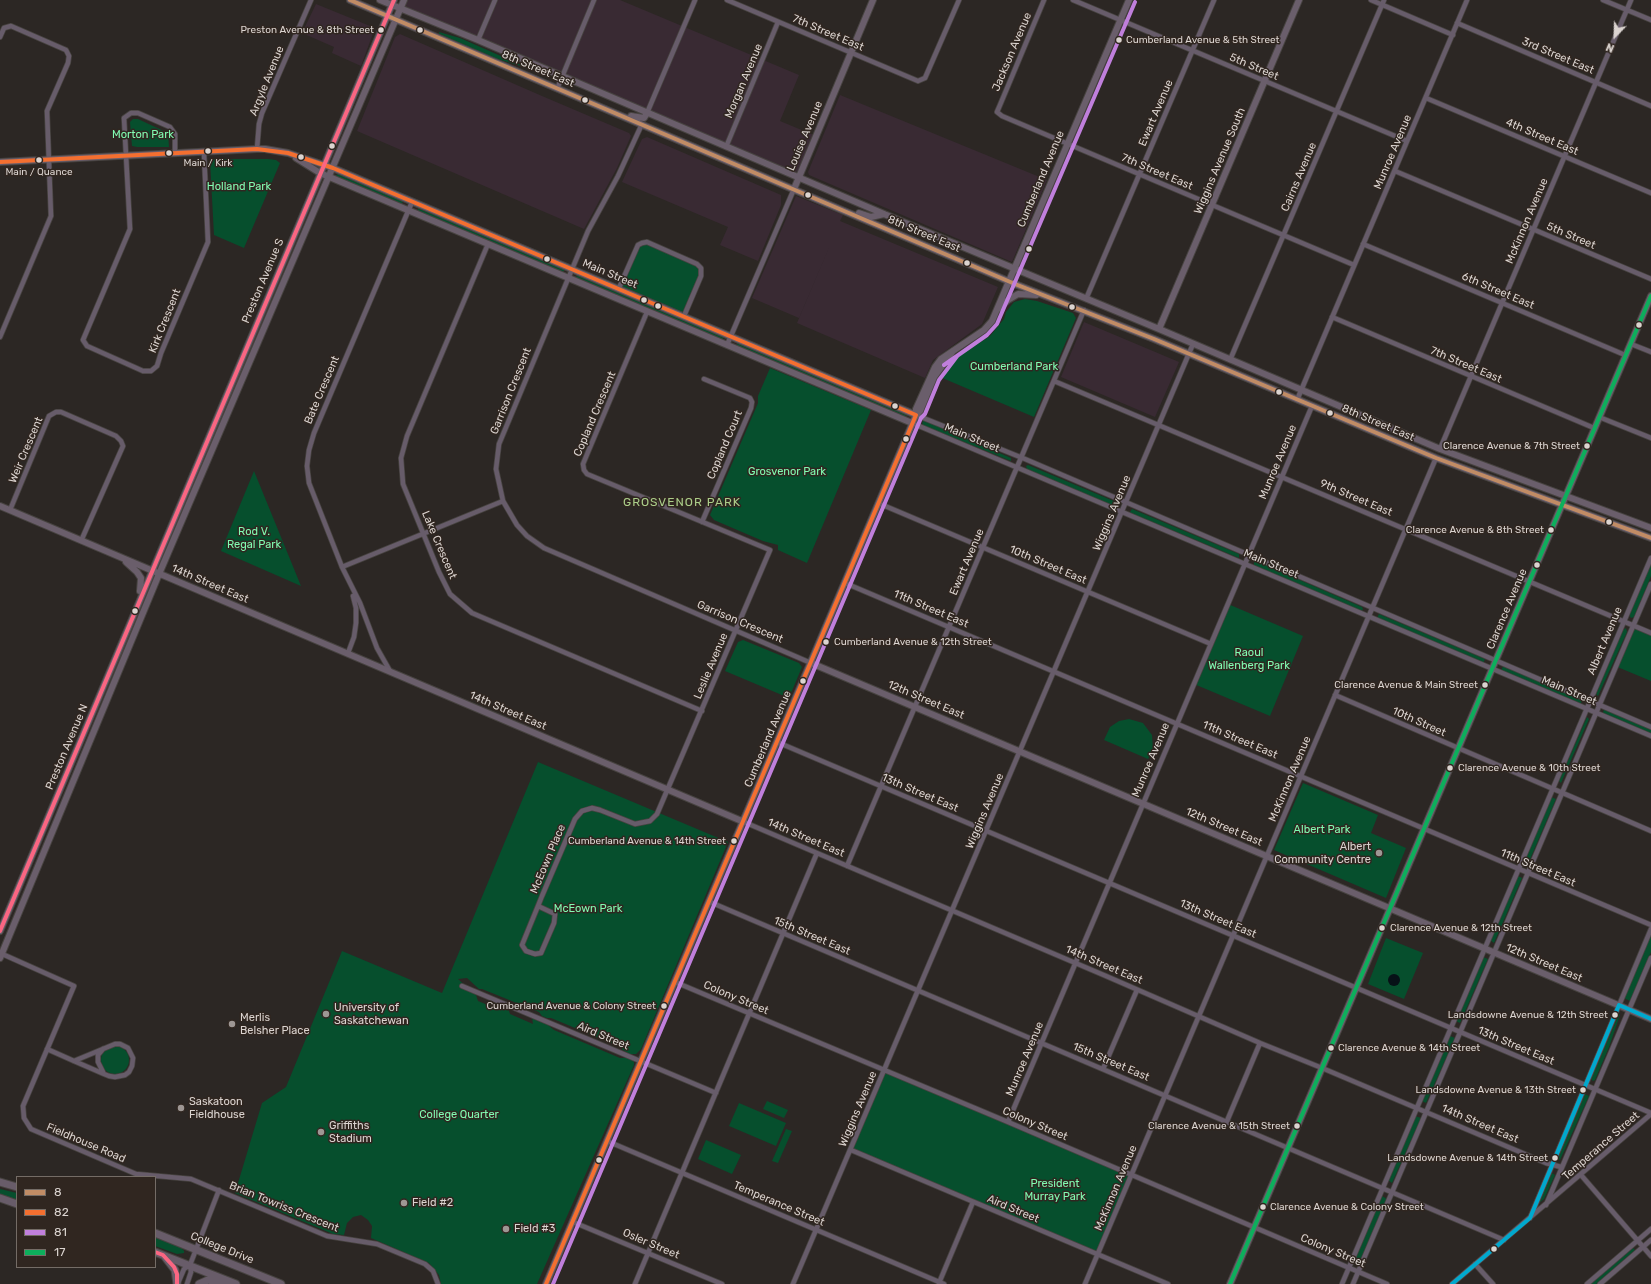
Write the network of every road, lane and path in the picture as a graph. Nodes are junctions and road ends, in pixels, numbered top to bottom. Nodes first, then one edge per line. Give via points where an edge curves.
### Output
1 (311, 0) edge
2 (350, 0) edge
3 (380, 0) edge
4 (404, 0) edge
5 (495, 0) edge
6 (594, 0) edge
7 (695, 0) edge
8 (727, 0) edge
9 (873, 0) edge
10 (959, 0) edge
11 (1044, 0) edge
12 (1073, 0) edge
13 (1129, 0) edge
14 (1214, 0) edge
15 (1299, 0) edge
16 (1371, 0) edge
17 (1468, 0) edge
18 (1603, 0) edge
19 (1631, 0) edge
20 (1383, 2) edge
21 (393, 3) edge
22 (401, 9) junction
23 (1627, 10) junction
24 (387, 16) junction
25 (396, 20) junction
26 (1120, 20) junction
27 (1651, 20) edge
28 (778, 22) junction
29 (1457, 23) junction
30 (1453, 35) junction
31 (0, 37) edge
32 (478, 40) junction
33 (1192, 51) junction
34 (851, 53) junction
35 (562, 77) junction
36 (1264, 81) junction
37 (1596, 82) junction
38 (557, 88) junction
39 (1426, 98) junction
40 (1651, 106) edge
41 (606, 109) junction
42 (998, 112) joint
43 (1337, 112) junction
44 (647, 113) junction
45 (642, 124) junction
46 (1407, 141) junction
47 (1066, 143) junction
48 (726, 147) junction
49 (257, 149) junction
50 (204, 153) junction
51 (288, 153) junction
52 (175, 154) junction
53 (127, 156) junction
54 (1564, 157) junction
55 (50, 160) junction
56 (0, 162) edge
57 (324, 165) junction
58 (332, 168) junction
59 (1395, 171) junction
60 (320, 174) junction
61 (1139, 174) junction
62 (329, 177) junction
63 (799, 178) junction
64 (794, 189) junction
65 (1651, 193) edge
66 (412, 202) junction
67 (1212, 204) junction
68 (837, 207) junction
69 (408, 210) junction
70 (884, 214) junction
71 (1532, 229) junction
72 (1284, 236) junction
73 (488, 244) junction
74 (1363, 244) junction
75 (1354, 265) junction
76 (1014, 268) junction
77 (572, 269) junction
78 (568, 278) junction
79 (1651, 279) edge
80 (1009, 281) junction
81 (619, 288) junction
82 (1651, 296) edge
83 (1050, 298) junction
84 (1086, 299) junction
85 (1502, 303) junction
86 (997, 310) junction
87 (1084, 310) junction
88 (648, 312) junction
89 (684, 316) junction
90 (1332, 317) junction
91 (1159, 329) junction
92 (731, 336) junction
93 (0, 337) edge
94 (1193, 344) junction
95 (1631, 344) junction
96 (727, 345) junction
97 (1651, 352) edge
98 (1189, 354) junction
99 (1625, 355) junction
100 (1230, 360) junction
101 (1471, 376) junction
102 (704, 379) dead end
103 (1054, 381) junction
104 (1301, 390) junction
105 (1297, 400) junction
106 (1312, 406) junction
107 (916, 415) junction
108 (1599, 416) junction
109 (912, 423) junction
110 (1159, 425) junction
111 (1594, 428) junction
112 (1651, 438) edge
113 (1440, 449) junction
114 (1021, 458) junction
115 (1436, 458) junction
116 (1017, 468) junction
117 (1282, 477) junction
118 (1566, 495) junction
119 (503, 501) junction
120 (878, 503) junction
121 (1126, 503) junction
122 (1562, 505) junction
123 (0, 506) edge
124 (10, 510) junction
125 (1122, 512) junction
126 (702, 522) junction
127 (1651, 528) edge
128 (1406, 529) junction
129 (423, 534) junction
130 (1651, 538) edge
131 (82, 541) junction
132 (983, 547) junction
133 (770, 550) joint
134 (1249, 555) junction
135 (1651, 558) edge
136 (124, 559) junction
137 (1245, 564) junction
138 (342, 567) junction
139 (152, 570) junction
140 (160, 574) junction
141 (1529, 581) junction
142 (845, 583) junction
143 (1651, 584) edge
144 (352, 590) junction
145 (1088, 592) junction
146 (1372, 608) junction
147 (1368, 616) junction
148 (132, 619) junction
149 (1624, 622) junction
150 (1633, 626) junction
151 (949, 627) junction
152 (736, 630) junction
153 (1651, 633) edge
154 (1211, 644) junction
155 (348, 653) junction
156 (1496, 661) junction
157 (811, 663) junction
158 (1492, 669) junction
159 (390, 671) junction
160 (1054, 671) junction
161 (1335, 695) junction
162 (1590, 701) junction
163 (1599, 705) junction
164 (916, 706) junction
165 (1586, 709) junction
166 (702, 711) junction
167 (1596, 713) junction
168 (1177, 723) junction
169 (1651, 727) edge
170 (1651, 736) edge
171 (777, 742) junction
172 (1458, 748) junction
173 (1021, 751) junction
174 (1301, 776) junction
175 (882, 787) junction
176 (1552, 788) junction
177 (668, 790) junction
178 (1561, 792) junction
179 (1143, 802) junction
180 (744, 822) junction
181 (1424, 828) junction
182 (986, 830) junction
183 (1651, 831) edge
184 (817, 853) junction
185 (1266, 856) junction
186 (848, 866) junction
187 (1518, 869) junction
188 (1527, 873) junction
189 (1109, 883) junction
190 (710, 902) junction
191 (538, 906) junction
192 (1390, 908) junction
193 (952, 911) junction
194 (1651, 925) edge
195 (1651, 929) edge
196 (0, 931) edge
197 (783, 933) junction
198 (1233, 935) junction
199 (1484, 948) junction
200 (1494, 952) junction
201 (1, 955) edge
202 (1651, 958) edge
203 (1075, 963) junction
204 (676, 982) junction
205 (462, 986) dead end
206 (1356, 988) junction
207 (1137, 990) junction
208 (919, 991) junction
209 (1619, 1005) junction
210 (1629, 1009) junction
211 (749, 1013) junction
212 (1199, 1016) junction
213 (1651, 1018) edge
214 (1451, 1028) junction
215 (1459, 1032) junction
216 (1041, 1042) junction
217 (1260, 1043) junction
218 (104, 1047) junction
219 (47, 1049) junction
220 (74, 1061) junction
221 (642, 1062) junction
222 (1322, 1068) junction
223 (1103, 1069) junction
224 (885, 1071) junction
225 (104, 1074) junction
226 (1586, 1085) junction
227 (1594, 1089) junction
228 (716, 1093) junction
229 (1165, 1095) junction
230 (1417, 1108) junction
231 (1425, 1111) junction
232 (1651, 1114) edge
233 (1226, 1121) junction
234 (1008, 1122) junction
235 (607, 1141) junction
236 (1288, 1147) junction
237 (851, 1150) junction
238 (1552, 1165) junction
239 (1561, 1167) junction
240 (682, 1173) junction
241 (1131, 1175) junction
242 (1581, 1175) junction
243 (146, 1176) edge
244 (156, 1176) edge
245 (0, 1182) edge
246 (0, 1187) edge
247 (16, 1187) edge
248 (1383, 1188) junction
249 (219, 1190) junction
250 (16, 1191) edge
251 (1392, 1192) junction
252 (0, 1198) edge
253 (974, 1202) junction
254 (16, 1204) edge
255 (1546, 1206) junction
256 (1530, 1218) junction
257 (573, 1222) junction
258 (1254, 1227) junction
259 (1651, 1229) edge
260 (817, 1230) junction
261 (156, 1233) edge
262 (1504, 1240) junction
263 (1638, 1240) junction
264 (1651, 1240) edge
265 (1643, 1247) junction
266 (196, 1249) junction
267 (156, 1252) edge
268 (648, 1253) junction
269 (1097, 1254) junction
270 (163, 1255) junction
271 (1651, 1256) edge
272 (1475, 1264) junction
273 (190, 1265) junction
274 (1349, 1267) junction
275 (1358, 1272) junction
276 (941, 1283) edge
277 (178, 1284) edge
278 (187, 1284) edge
279 (199, 1284) edge
280 (224, 1284) edge
281 (236, 1284) edge
282 (281, 1284) edge
283 (438, 1284) edge
284 (546, 1284) edge
285 (635, 1284) edge
286 (722, 1284) edge
287 (793, 1284) edge
288 (1085, 1284) edge
289 (1168, 1284) edge
290 (1230, 1284) edge
291 (1342, 1284) edge
292 (1353, 1284) edge
293 (1387, 1284) edge
294 (1452, 1284) edge
295 (1493, 1284) edge
296 (1587, 1284) edge
297 (1600, 1284) edge

1 - 49 street, Argyle Avenue via 262,113
2 - 24 main road, 8th Street East
3 - 21 main road, 8th Street East
4 - 22 main road, Preston Avenue S
5 - 32 street
6 - 35 street
7 - 44 street
8 - 28 street, 7th Street East
9 - 34 main road, Louise Avenue
10 - 34 street, 7th Street East via 922,81
11 - 42 street, Jackson Avenue
12 - 26 street, 5th Street
13 - 26 main road, Cumberland Avenue
14 - 33 street, Ewart Avenue
15 - 36 main road, Wiggins Avenue South
16 - 20 street
17 - 29 street, Munroe Avenue
18 - 23 street
19 - 23 street, McKinnon Avenue
20 - 30 street
20 - 43 street, Cairns Avenue
21 - 22 main road, 8th Street East
21 - 24 main road, Preston Avenue S
22 - 25 main road, Preston Avenue S
22 - 32 main road, 8th Street East
23 - 27 street
23 - 37 street, McKinnon Avenue
24 - 25 main road, 8th Street East
24 - 57 main road, Preston Avenue S
25 - 38 main road, 8th Street East
25 - 58 main road, Preston Avenue S
26 - 33 street, 5th Street
26 - 47 main road, Cumberland Avenue
28 - 34 street, 7th Street East
28 - 48 street, Morgan Avenue
29 - 30 street, Munroe Avenue
29 - 37 street, 3rd Street East
30 - 39 street, Munroe Avenue
31 - 55 street via 4,28 11,26 66,50 69,56 47,111
32 - 35 main road, 8th Street East
33 - 36 street, 5th Street
33 - 61 street, Ewart Avenue
34 - 63 main road, Louise Avenue
35 - 38 street
35 - 44 main road, 8th Street East
36 - 43 street, 5th Street
36 - 67 main road, Wiggins Avenue South
37 - 40 street, 3rd Street East
37 - 54 street, McKinnon Avenue
38 - 41 main road, 8th Street East
39 - 46 street, Munroe Avenue
39 - 54 street, 4th Street East
41 - 44 main road via 640,118 644,118
41 - 45 main road, 8th Street East
42 - 47 street, 7th Street East
43 - 46 street, 5th Street
43 - 72 street, Cairns Avenue
44 - 48 main road, 8th Street East
45 - 64 main road, 8th Street East
45 - 77 street, Garrison Crescent via 618,176 588,231
46 - 59 street, Munroe Avenue
47 - 61 street, 7th Street East
47 - 76 main road, Cumberland Avenue
48 - 63 main road, 8th Street East
49 - 50 main road, Main Street
49 - 51 main road, Main Street
50 - 52 main road, Main Street
50 - 53 street, Kirk Crescent via 208,242 157,366 152,372 143,371 87,346 83,340 130,229
51 - 57 main road, Main Street
51 - 60 main road, Main Street
52 - 53 main road, Main Street
52 - 53 street via 175,134 170,127 138,113 131,113 124,118
53 - 55 main road, Main Street
54 - 65 street, 4th Street East
54 - 71 street, McKinnon Avenue
55 - 56 main road, Main Street
55 - 93 street via 51,216
57 - 58 main road, Main Street
57 - 60 main road, Preston Avenue S
58 - 62 main road, Preston Avenue S
58 - 66 main road, Main Street
59 - 71 street, 5th Street
59 - 74 street, Munroe Avenue
60 - 62 main road, Main Street
60 - 139 main road, Preston Avenue S
61 - 67 street, 7th Street East
61 - 84 street, Ewart Avenue
62 - 69 main road, Main Street
62 - 140 main road, Preston Avenue S
63 - 64 main road, Louise Avenue
63 - 70 main road, 8th Street East
64 - 68 main road, 8th Street East
64 - 92 street, Louise Avenue
66 - 69 street, Bate Crescent
66 - 77 main road, Main Street
67 - 72 street, 7th Street East
67 - 91 main road, Wiggins Avenue South
68 - 70 main road via 871,217
68 - 80 main road, 8th Street East
69 - 73 main road, Main Street
69 - 138 street, Bate Crescent via 309,450 309,483
70 - 76 main road, 8th Street East
71 - 79 street, 5th Street
71 - 85 street, McKinnon Avenue
72 - 75 street, 7th Street East
72 - 100 street, Cairns Avenue
73 - 78 main road, Main Street
73 - 129 street, Lake Crescent via 403,448 403,484
74 - 75 street, Munroe Avenue
74 - 85 street, 6th Street East
75 - 90 street, Munroe Avenue
76 - 80 main road, Cumberland Avenue
76 - 84 main road, 8th Street East
77 - 78 street, Garrison Crescent
77 - 81 main road, Main Street
78 - 88 main road, Main Street
78 - 119 street, Garrison Crescent via 499,444 496,469
80 - 83 main road, 8th Street East
80 - 86 main road, Cumberland Avenue
81 - 89 main road, Main Street
81 - 89 street via 638,245 647,242 701,268 701,276
82 - 95 main road, Clarence Avenue
83 - 86 main road via 1018,294
83 - 87 main road, 8th Street East
84 - 91 main road, 8th Street East
85 - 99 street, 6th Street East
85 - 101 street, McKinnon Avenue
86 - 107 main road, Cumberland Avenue via 984,330 953,351 934,377
87 - 98 main road, 8th Street East
87 - 103 street, Ewart Avenue
88 - 96 main road, Main Street
88 - 126 street, Copland Crescent via 583,467 587,474
89 - 92 main road, Main Street
90 - 101 street, 7th Street East
90 - 104 street, Munroe Avenue
91 - 94 main road, 8th Street East
92 - 96 street, Louise Avenue
92 - 107 main road, Main Street
94 - 98 street, Wiggins Avenue
94 - 100 main road, 8th Street East
95 - 97 street
95 - 99 main road, Clarence Avenue
96 - 109 main road, Main Street
98 - 105 main road, 8th Street East
98 - 110 street, Wiggins Avenue
99 - 108 main road, Clarence Avenue
100 - 104 main road, 8th Street East
101 - 111 street, 7th Street East
101 - 113 street, McKinnon Avenue
102 - 126 street, Copland Court via 750,398 752,402
103 - 110 street, 9th Street East
103 - 114 street, Ewart Avenue
104 - 105 street, Munroe Avenue
104 - 113 main road, 8th Street East
105 - 106 main road, 8th Street East
106 - 115 main road, 8th Street East
106 - 117 street, Munroe Avenue
107 - 109 main road, Cumberland Avenue
107 - 114 street, Main Street
108 - 111 main road, Clarence Avenue
108 - 112 street
109 - 116 street, Main Street
109 - 120 main road, Cumberland Avenue
110 - 117 street, 9th Street East
110 - 121 street, Wiggins Avenue
111 - 118 main road, Clarence Avenue
113 - 118 main road, 8th Street East
114 - 116 street, Ewart Avenue
114 - 121 street, Main Street
115 - 122 main road, 8th Street East
115 - 128 street, McKinnon Avenue
116 - 125 street, Main Street
116 - 132 street, Ewart Avenue
117 - 128 street, 9th Street East
117 - 134 street, Munroe Avenue
118 - 122 main road, Clarence Avenue
118 - 127 main road, 8th Street East
119 - 129 street
119 - 152 street, Garrison Crescent via 517,525 544,548
120 - 132 street, 10th Street East
120 - 142 main road, Cumberland Avenue
121 - 125 street, Wiggins Avenue
121 - 134 street, Main Street
122 - 130 main road, 8th Street East
122 - 141 main road, Clarence Avenue
123 - 124 main road, 14th Street East
124 - 131 main road, 14th Street East
124 - 131 street, Weir Crescent via 50,416 61,412 116,436 122,441 123,446
125 - 137 street, Main Street
125 - 145 street, Wiggins Avenue
126 - 133 street, Copland Crescent
128 - 141 street, 9th Street East
128 - 146 street, McKinnon Avenue
129 - 138 street
129 - 166 street, Lake Crescent via 450,594 472,613
131 - 136 main road, 14th Street East
132 - 145 street, 10th Street East
132 - 151 street, Ewart Avenue
133 - 152 street, Leslie Avenue
134 - 137 street, Munroe Avenue
134 - 146 street, Main Street
135 - 149 street, Albert Avenue
136 - 139 main road, 14th Street East
136 - 148 main road via 137,572 142,584
137 - 147 street, Main Street
137 - 154 street, Munroe Avenue
138 - 144 street, Bate Crescent
139 - 140 main road, 14th Street East
139 - 148 main road, Preston Avenue N
140 - 155 main road, 14th Street East
140 - 201 main road, Preston Avenue N
141 - 149 street, 9th Street East
141 - 156 main road, Clarence Avenue
142 - 151 street, 11th Street East
142 - 157 main road, Cumberland Avenue
143 - 150 street, Albert Avenue
144 - 155 street, Bate Crescent via 356,623
144 - 159 street, Bate Crescent via 360,603 377,648
145 - 154 street, 10th Street East
145 - 160 street, Wiggins Avenue
146 - 147 street, McKinnon Avenue
146 - 156 street, Main Street
147 - 158 street, Main Street
147 - 161 street, McKinnon Avenue
148 - 196 main road, Preston Avenue N
149 - 150 street, 9th Street East
149 - 162 street, Albert Avenue
150 - 153 street, 9th Street East
150 - 163 street, Albert Avenue
151 - 160 street, 11th Street East
151 - 164 street, Ewart Avenue
152 - 157 street, Garrison Crescent
152 - 166 street, Leslie Avenue
154 - 168 street, Munroe Avenue
155 - 159 main road, 14th Street East
156 - 158 main road, Clarence Avenue
156 - 162 street, Main Street
157 - 164 main road, 12th Street East
157 - 171 main road, Cumberland Avenue
158 - 165 street, Main Street
158 - 172 main road, Clarence Avenue
159 - 177 main road, 14th Street East
160 - 168 street, 11th Street East
160 - 173 street, Wiggins Avenue
161 - 172 street, 10th Street
161 - 174 street, McKinnon Avenue
162 - 163 street, Main Street
162 - 165 street, Albert Avenue
163 - 167 street, Albert Avenue
163 - 169 street, Main Street
164 - 173 main road, 12th Street East
164 - 175 street, Ewart Avenue
165 - 167 street, Main Street
165 - 176 street, Albert Avenue
166 - 177 street, Leslie Avenue
167 - 170 street, Main Street
167 - 178 street, Albert Avenue
168 - 174 street, 11th Street East
168 - 179 street, Munroe Avenue
171 - 175 street, 13th Street East
171 - 180 main road, Cumberland Avenue
172 - 176 street, 10th Street
172 - 181 main road, Clarence Avenue
173 - 179 main road, 12th Street East
173 - 182 street, Wiggins Avenue
174 - 181 street, 11th Street East
174 - 185 street, McKinnon Avenue
175 - 182 street, 13th Street East
175 - 186 street, Ewart Avenue
176 - 178 street, 10th Street
176 - 187 street, Albert Avenue
177 - 180 main road, 14th Street East
177 - 191 street, McEown Place via 655,817 643,824 631,823 596,809 584,810 579,814
178 - 183 street, 10th Street
178 - 188 street, Albert Avenue
179 - 185 main road, 12th Street East
179 - 189 street, Munroe Avenue
180 - 184 street, 14th Street East
180 - 190 main road, Cumberland Avenue
181 - 187 street, 11th Street East
181 - 192 main road, Clarence Avenue
182 - 189 street, 13th Street East
182 - 193 street, Wiggins Avenue
184 - 186 street, 14th Street East
184 - 197 street
185 - 192 main road, 12th Street East
185 - 198 street, McKinnon Avenue
186 - 193 street, 14th Street East
187 - 188 street, 11th Street East
187 - 199 street, Albert Avenue
188 - 194 street, 11th Street East
188 - 200 street, Albert Avenue
189 - 198 street, 13th Street East
189 - 203 street, Munroe Avenue
190 - 197 street, 15th Street East
190 - 204 main road, Cumberland Avenue
191 - 191 street, McEown Place via 522,945 526,951 534,954 540,953 554,923 555,914
192 - 199 main road, 12th Street East
192 - 206 main road, Clarence Avenue
193 - 203 street, 14th Street East
193 - 208 street, Wiggins Avenue
195 - 209 street
197 - 208 street, 15th Street East
197 - 211 street
198 - 206 street, 13th Street East
198 - 212 street, McKinnon Avenue
199 - 200 main road, 12th Street East
199 - 214 street, Albert Avenue
200 - 209 main road, 12th Street East
200 - 215 street, Albert Avenue
201 - 219 street, Fieldhouse Road via 74,986
202 - 210 street
203 - 207 street, 14th Street East
203 - 216 street, Munroe Avenue
204 - 211 street, Colony Street
204 - 221 main road, Cumberland Avenue
205 - 221 street, Aird Street
206 - 214 street, 13th Street East
206 - 222 main road, Clarence Avenue
207 - 212 street, 14th Street East
207 - 223 street
208 - 216 street, 15th Street East
208 - 224 street, Wiggins Avenue
209 - 210 main road, 12th Street East
209 - 226 street
210 - 213 main road, 12th Street East
210 - 227 street
211 - 224 street, Colony Street
211 - 228 street
212 - 217 street, 14th Street East
212 - 229 street, McKinnon Avenue
214 - 215 street, 13th Street East
214 - 230 street, Albert Avenue
215 - 226 street, 13th Street East
215 - 231 street, Albert Avenue
216 - 223 street, 15th Street East
216 - 234 street, Munroe Avenue
217 - 222 street, 14th Street East
217 - 233 street
218 - 220 street
218 - 225 street via 98,1059
218 - 225 street via 115,1044 126,1047 133,1060 125,1075 115,1077
219 - 220 street
219 - 243 street, Fieldhouse Road via 23,1106 24,1118 31,1129
220 - 225 street
221 - 228 street, Aird Street
221 - 235 main road, Cumberland Avenue
222 - 230 street, 14th Street East
222 - 236 main road, Clarence Avenue
223 - 229 street, 15th Street East
224 - 234 street, Colony Street
224 - 237 street, Wiggins Avenue
226 - 227 street, 13th Street East
226 - 238 street
227 - 232 street, 13th Street East
227 - 239 street
228 - 240 street
229 - 233 street, 15th Street East
229 - 241 street, McKinnon Avenue
230 - 231 street, 14th Street East
230 - 248 street, Albert Avenue
231 - 238 street, 14th Street East
231 - 251 street, Albert Avenue
232 - 242 street, Temperance Street
233 - 236 street, 15th Street East
234 - 241 street, Colony Street
235 - 240 street, Temperance Street
235 - 257 main road, Cumberland Avenue
236 - 248 street, 15th Street East
236 - 258 main road, Clarence Avenue
237 - 253 street, Aird Street
237 - 260 street, Wiggins Avenue
238 - 239 street, 14th Street East
238 - 256 street
239 - 255 street
240 - 260 street, Temperance Street
240 - 268 street
241 - 258 street, Colony Street
241 - 269 street, McKinnon Avenue
242 - 255 street, Temperance Street
242 - 263 street
244 - 249 street, Fieldhouse Road via 187,1178
245 - 247 main road
246 - 250 main road
248 - 251 street, 15th Street East
248 - 274 street, Albert Avenue
249 - 266 street, Brian Towriss Crescent
249 - 283 street, Brian Towriss Crescent via 326,1236 377,1244 425,1264 433,1272
251 - 262 street, 15th Street East
251 - 275 street, Albert Avenue
252 - 254 main road
253 - 269 street, Aird Street
253 - 276 street
255 - 256 street, Temperance Street
256 - 262 street, Temperance Street
257 - 268 street, Osler Street
257 - 284 main road, Cumberland Avenue
258 - 274 street, Colony Street
258 - 290 main road, Clarence Avenue
259 - 263 street
260 - 276 street, Temperance Street
260 - 287 street, Wiggins Avenue
261 - 266 main road, College Drive
262 - 272 street, Temperance Street
263 - 265 street
263 - 296 street
264 - 265 street
265 - 271 street
265 - 297 street
266 - 273 street, Brian Towriss Crescent
266 - 282 main road, College Drive
267 - 270 main road
268 - 285 street
268 - 286 street, Osler Street
269 - 288 street, McKinnon Avenue
269 - 289 street, Aird Street
270 - 273 main road
270 - 277 main road via 174,1267
272 - 294 street, Temperance Street
272 - 295 street
273 - 277 street via 184,1269
273 - 278 street via 191,1272
273 - 281 main road
274 - 275 street, Colony Street
274 - 291 street, Albert Avenue
275 - 292 street, Albert Avenue
275 - 293 street, Colony Street
279 - 280 main road via 208,1280

